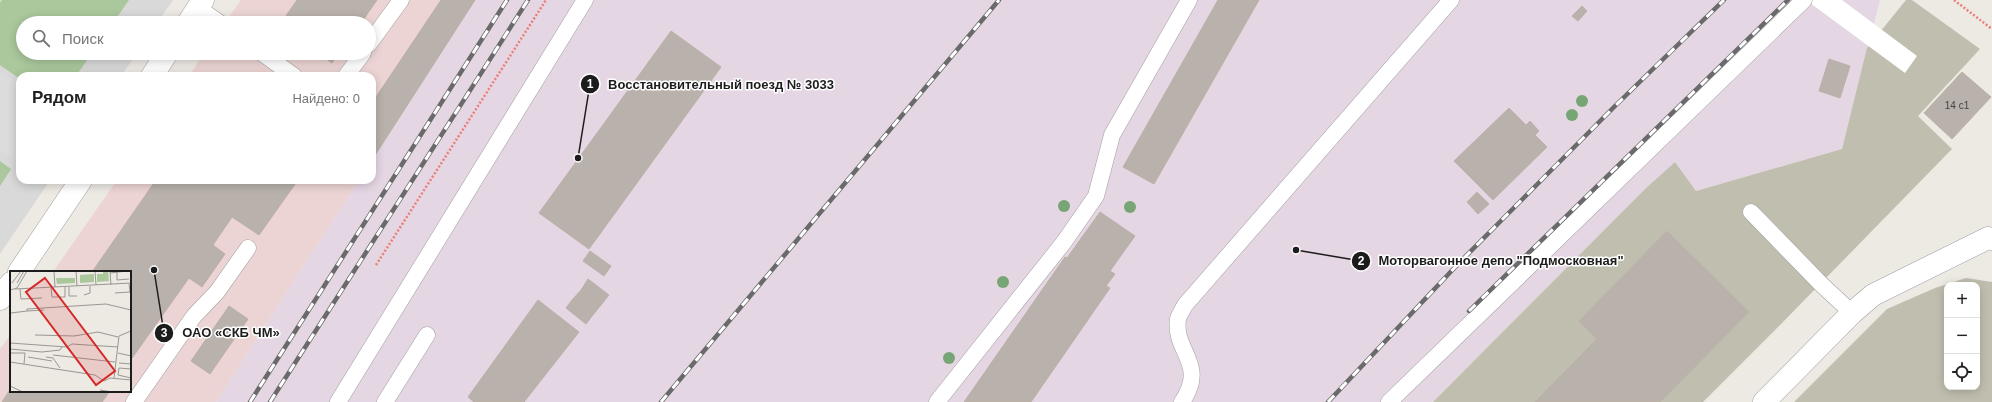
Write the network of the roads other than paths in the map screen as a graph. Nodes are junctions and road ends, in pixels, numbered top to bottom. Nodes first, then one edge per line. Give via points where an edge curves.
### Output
1 (401, 0) edge
2 (585, 0) edge
3 (1189, 0) edge
4 (1451, 0) edge
5 (1804, 0) edge
6 (196, 10) edge
7 (207, 16) edge
8 (376, 34) edge
9 (162, 60) edge
10 (272, 60) edge
11 (358, 60) edge
12 (155, 72) edge
13 (288, 72) edge
14 (349, 72) edge
15 (78, 184) edge
16 (1751, 212) dead end
17 (1992, 238) edge
18 (248, 248) dead end
19 (20, 271) edge
20 (10, 284) edge
21 (0, 299) edge
22 (1852, 313) junction
23 (427, 335) dead end
24 (134, 402) edge
25 (338, 402) edge
26 (385, 402) edge
27 (938, 402) edge
28 (1182, 402) edge
29 (1389, 402) edge
30 (1764, 402) edge

1 - 8 lane
2 - 25 lane
3 - 27 lane via 1112,135 1096,196 1064,242
4 - 28 lane via 1185,305 1178,318 1179,332 1193,372 1192,383
5 - 29 lane
6 - 7 lane
9 - 12 street
10 - 13 lane
11 - 14 lane
15 - 19 street
16 - 22 lane
17 - 22 street via 1873,295
18 - 24 lane via 217,292 194,316
20 - 21 street
22 - 30 street
23 - 26 lane

